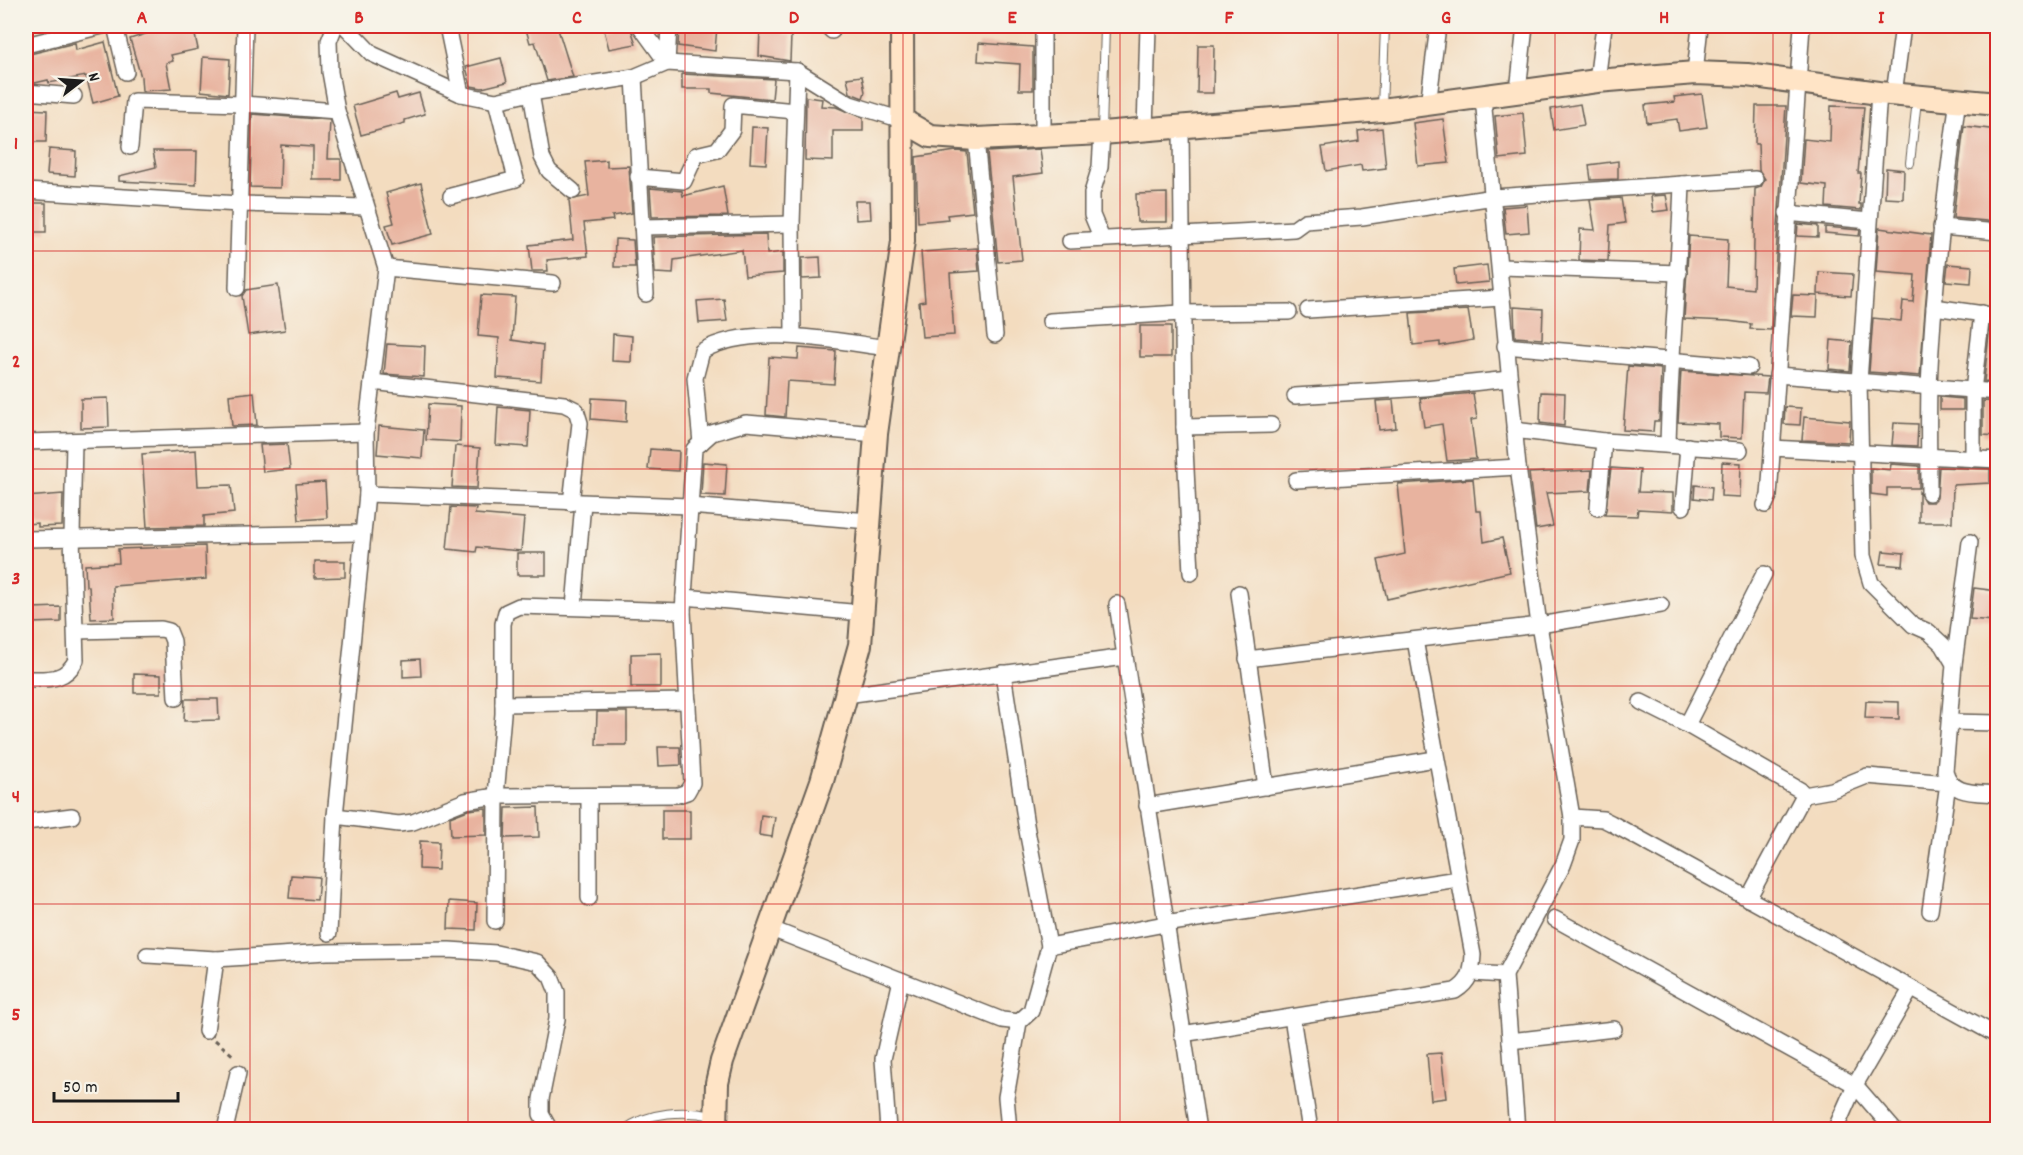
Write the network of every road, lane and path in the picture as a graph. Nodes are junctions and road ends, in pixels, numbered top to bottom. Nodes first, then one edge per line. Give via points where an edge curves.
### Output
1 (102, 26) edge
2 (115, 26) edge
3 (245, 26) edge
4 (335, 26) edge
5 (345, 26) edge
6 (447, 26) edge
7 (640, 26) edge
8 (669, 26) edge
9 (902, 26) edge
10 (1043, 26) edge
11 (1105, 26) edge
12 (1148, 26) edge
13 (1385, 26) edge
14 (1438, 26) edge
15 (1525, 26) edge
16 (1604, 26) edge
17 (1700, 26) edge
18 (1802, 26) edge
19 (1903, 26) edge
20 (26, 45) edge
21 (667, 63) junction
22 (797, 71) junction
23 (126, 72) dead end
24 (1695, 73) junction
25 (634, 77) junction
26 (1597, 81) junction
27 (1796, 82) junction
28 (26, 92) edge
29 (1518, 92) junction
30 (461, 93) junction
31 (531, 93) junction
32 (1886, 93) junction
33 (74, 96) dead end
34 (1918, 96) junction
35 (1483, 98) junction
36 (1958, 99) junction
37 (496, 101) junction
38 (243, 104) junction
39 (1998, 104) edge
40 (1428, 105) junction
41 (1382, 110) junction
42 (337, 111) junction
43 (795, 111) junction
44 (902, 120) junction
45 (1181, 128) junction
46 (1145, 130) junction
47 (1102, 133) junction
48 (1043, 134) junction
49 (976, 139) junction
50 (130, 147) dead end
51 (1910, 163) dead end
52 (638, 177) junction
53 (1755, 179) dead end
54 (1682, 184) junction
55 (26, 191) edge
56 (573, 191) dead end
57 (451, 196) dead end
58 (1494, 197) junction
59 (239, 204) junction
60 (366, 207) junction
61 (1788, 213) junction
62 (1869, 222) junction
63 (792, 224) junction
64 (642, 227) junction
65 (1941, 227) junction
66 (1998, 232) edge
67 (1180, 236) junction
68 (1101, 239) junction
69 (1070, 241) dead end
70 (1500, 267) junction
71 (386, 268) junction
72 (1679, 273) junction
73 (553, 283) dead end
74 (237, 288) dead end
75 (646, 294) dead end
76 (1502, 298) junction
77 (1934, 307) junction
78 (1308, 310) dead end
79 (1289, 312) dead end
80 (1181, 313) junction
81 (1990, 314) edge
82 (1050, 321) dead end
83 (995, 334) dead end
84 (794, 335) junction
85 (1506, 346) junction
86 (888, 348) junction
87 (1670, 361) junction
88 (1749, 367) dead end
89 (1777, 375) junction
90 (1509, 379) junction
91 (372, 382) junction
92 (1859, 382) junction
93 (1929, 388) junction
94 (1973, 391) junction
95 (1998, 392) edge
96 (1295, 396) dead end
97 (1271, 425) dead end
98 (1184, 427) junction
99 (1514, 430) junction
100 (366, 432) junction
101 (876, 434) junction
102 (74, 441) junction
103 (1604, 441) junction
104 (26, 442) edge
105 (701, 443) junction
106 (1668, 445) junction
107 (1688, 446) junction
108 (1772, 448) junction
109 (1740, 450) dead end
110 (1860, 455) junction
111 (1929, 459) junction
112 (1973, 459) junction
113 (1998, 460) edge
114 (1518, 467) junction
115 (1296, 480) dead end
116 (1929, 493) dead end
117 (367, 494) junction
118 (577, 503) junction
119 (1765, 505) dead end
120 (689, 506) junction
121 (1683, 507) dead end
122 (1598, 508) dead end
123 (869, 521) junction
124 (361, 533) junction
125 (72, 537) junction
126 (26, 539) edge
127 (1970, 542) dead end
128 (1191, 573) dead end
129 (1764, 574) dead end
130 (1239, 593) dead end
131 (683, 604) junction
132 (1117, 604) dead end
133 (1661, 605) dead end
134 (574, 607) junction
135 (862, 613) junction
136 (1539, 625) junction
137 (76, 631) junction
138 (1415, 640) junction
139 (1125, 657) junction
140 (1247, 659) junction
141 (1954, 664) junction
142 (1003, 673) junction
143 (26, 679) edge
144 (846, 695) junction
145 (176, 698) dead end
146 (688, 701) junction
147 (1641, 702) dead end
148 (503, 704) junction
149 (1950, 723) junction
150 (1998, 723) edge
151 (1687, 725) junction
152 (1435, 759) junction
153 (1948, 783) junction
154 (1266, 787) junction
155 (1998, 794) edge
156 (1804, 795) junction
157 (496, 796) junction
158 (589, 796) junction
159 (1147, 806) junction
160 (72, 816) dead end
161 (336, 816) junction
162 (1572, 817) junction
163 (26, 822) edge
164 (1458, 879) junction
165 (589, 898) dead end
166 (1748, 899) junction
167 (1930, 911) dead end
168 (1555, 920) dead end
169 (495, 921) dead end
170 (1165, 924) junction
171 (769, 928) junction
172 (329, 933) dead end
173 (1049, 946) junction
174 (147, 955) dead end
175 (216, 959) junction
176 (1472, 973) junction
177 (1505, 975) junction
178 (901, 980) junction
179 (1911, 989) junction
180 (1292, 1017) junction
181 (1019, 1022) junction
182 (1614, 1029) dead end
183 (206, 1030) joint
184 (1182, 1034) junction
185 (1998, 1036) edge
186 (1510, 1041) junction
187 (238, 1073) joint
188 (1855, 1085) junction
189 (716, 1123) edge
190 (225, 1130) edge
191 (550, 1130) edge
192 (624, 1130) edge
193 (888, 1130) edge
194 (1009, 1130) edge
195 (1198, 1130) edge
196 (1310, 1130) edge
197 (1517, 1130) edge
198 (1835, 1130) edge
199 (1894, 1130) edge

1 - 20 street
2 - 23 street
3 - 38 street
4 - 42 street via 329,41
5 - 30 street via 372,54
6 - 30 street
7 - 21 street
8 - 21 street
9 - 44 street
10 - 48 street
11 - 47 lane
12 - 46 street
13 - 41 lane
14 - 40 street
15 - 29 street
16 - 26 street
17 - 24 street
18 - 27 street
19 - 32 street
21 - 22 street
21 - 25 street
22 - 43 street
22 - 44 street via 850,104
24 - 26 street
24 - 27 street
25 - 31 street
25 - 52 street
26 - 29 street
27 - 32 street
27 - 61 street
28 - 33 street
29 - 35 street
30 - 37 street
31 - 37 street
31 - 56 street via 542,157 549,171
32 - 34 street
32 - 62 street
34 - 36 street
34 - 51 lane
35 - 40 street
35 - 58 street
36 - 39 street
36 - 65 street
37 - 57 street via 516,179
38 - 42 street
38 - 50 street via 134,101
38 - 59 street
40 - 41 street
41 - 45 street
42 - 60 street
43 - 52 street via 733,105 732,130 717,150 696,155 684,181
43 - 63 street
44 - 49 street via 930,136
44 - 86 street via 903,241
45 - 46 street
45 - 67 street
46 - 47 street
47 - 48 street
47 - 68 street via 1101,167 1092,193 1092,215
48 - 49 street
49 - 83 street
52 - 64 street
53 - 54 street
54 - 58 street
54 - 72 street
55 - 59 street
58 - 67 street via 1362,217 1305,221 1294,229
58 - 70 street
59 - 60 street
59 - 74 street
60 - 71 street
61 - 62 street
61 - 89 street
62 - 92 street
63 - 64 street
63 - 84 street
64 - 75 street
65 - 66 street
65 - 77 street
67 - 68 street
67 - 80 street
68 - 69 street
70 - 72 street
70 - 76 street
71 - 73 street
71 - 91 street
72 - 87 street
76 - 78 street
76 - 85 street
77 - 81 street
77 - 93 street
79 - 80 street
80 - 82 street
80 - 98 street
81 - 94 street
84 - 86 street
84 - 105 street via 719,341 702,351 695,378
85 - 87 street
85 - 90 street
86 - 101 street
87 - 88 street
87 - 106 street
89 - 92 street
89 - 108 street
90 - 96 street
90 - 99 street
91 - 100 street
91 - 118 street via 564,404 576,410 580,423
92 - 93 street
92 - 110 street
93 - 94 street
93 - 111 street
94 - 95 street
94 - 112 street
97 - 98 street
98 - 128 street
99 - 103 street
99 - 114 street
100 - 102 street
100 - 117 street
101 - 105 street via 746,423 712,433
101 - 123 street
102 - 104 street
102 - 125 street
103 - 106 street
103 - 122 street
105 - 120 street via 694,449
106 - 107 street
107 - 109 street
107 - 121 street
108 - 110 street
108 - 119 street
110 - 111 street
110 - 141 street via 1863,556 1871,583 1912,625 1929,632 1943,645
111 - 112 street
111 - 116 street
112 - 113 street
114 - 115 street
114 - 136 street
117 - 118 street
117 - 124 street
118 - 120 street
118 - 134 street
120 - 123 street
120 - 131 street
123 - 135 street
124 - 125 street
124 - 161 street
125 - 126 street
125 - 137 street
127 - 141 street
129 - 151 street
130 - 140 street
131 - 134 street
131 - 135 street
131 - 146 street
132 - 139 street
133 - 136 street
134 - 148 street via 519,606 506,612
135 - 144 street via 860,645
136 - 138 street
136 - 162 street
137 - 143 street via 76,660 70,671 57,679
137 - 145 street via 169,631
138 - 140 street
138 - 152 street
139 - 142 street
139 - 159 street
140 - 154 street
141 - 149 street
142 - 144 street
142 - 173 street
144 - 171 street via 822,781
146 - 148 street
146 - 158 street via 692,783 687,792
147 - 151 street
148 - 157 street
149 - 150 street
149 - 153 street via 1945,771
151 - 156 street
152 - 154 street
152 - 164 street
153 - 155 street via 1959,790
153 - 156 street via 1867,776 1832,790
153 - 167 street
154 - 159 street
156 - 166 street
157 - 158 street
157 - 161 street via 465,801 399,824
157 - 169 street
158 - 165 street
159 - 170 street
160 - 163 street
161 - 172 street
162 - 166 street via 1603,819
162 - 177 street via 1572,840 1563,865
164 - 170 street
164 - 176 street via 1473,955
166 - 179 street
168 - 188 street
170 - 173 street
170 - 184 street
171 - 178 street
171 - 189 street via 722,1061
173 - 181 street via 1032,1011
174 - 175 street
175 - 183 street
175 - 191 street via 449,950 496,952 537,962 551,977 557,992 557,1019 541,1107
176 - 177 street
176 - 180 street via 1455,991
177 - 186 street
178 - 181 street via 1002,1020
178 - 193 street via 883,1059
179 - 185 street
179 - 188 street
180 - 184 street
180 - 196 street
181 - 194 street via 1006,1098
182 - 186 street
183 - 187 path via 237,1060
184 - 195 street
186 - 197 street
187 - 190 street
188 - 198 street
188 - 199 street
189 - 192 lane via 691,1111 636,1123

